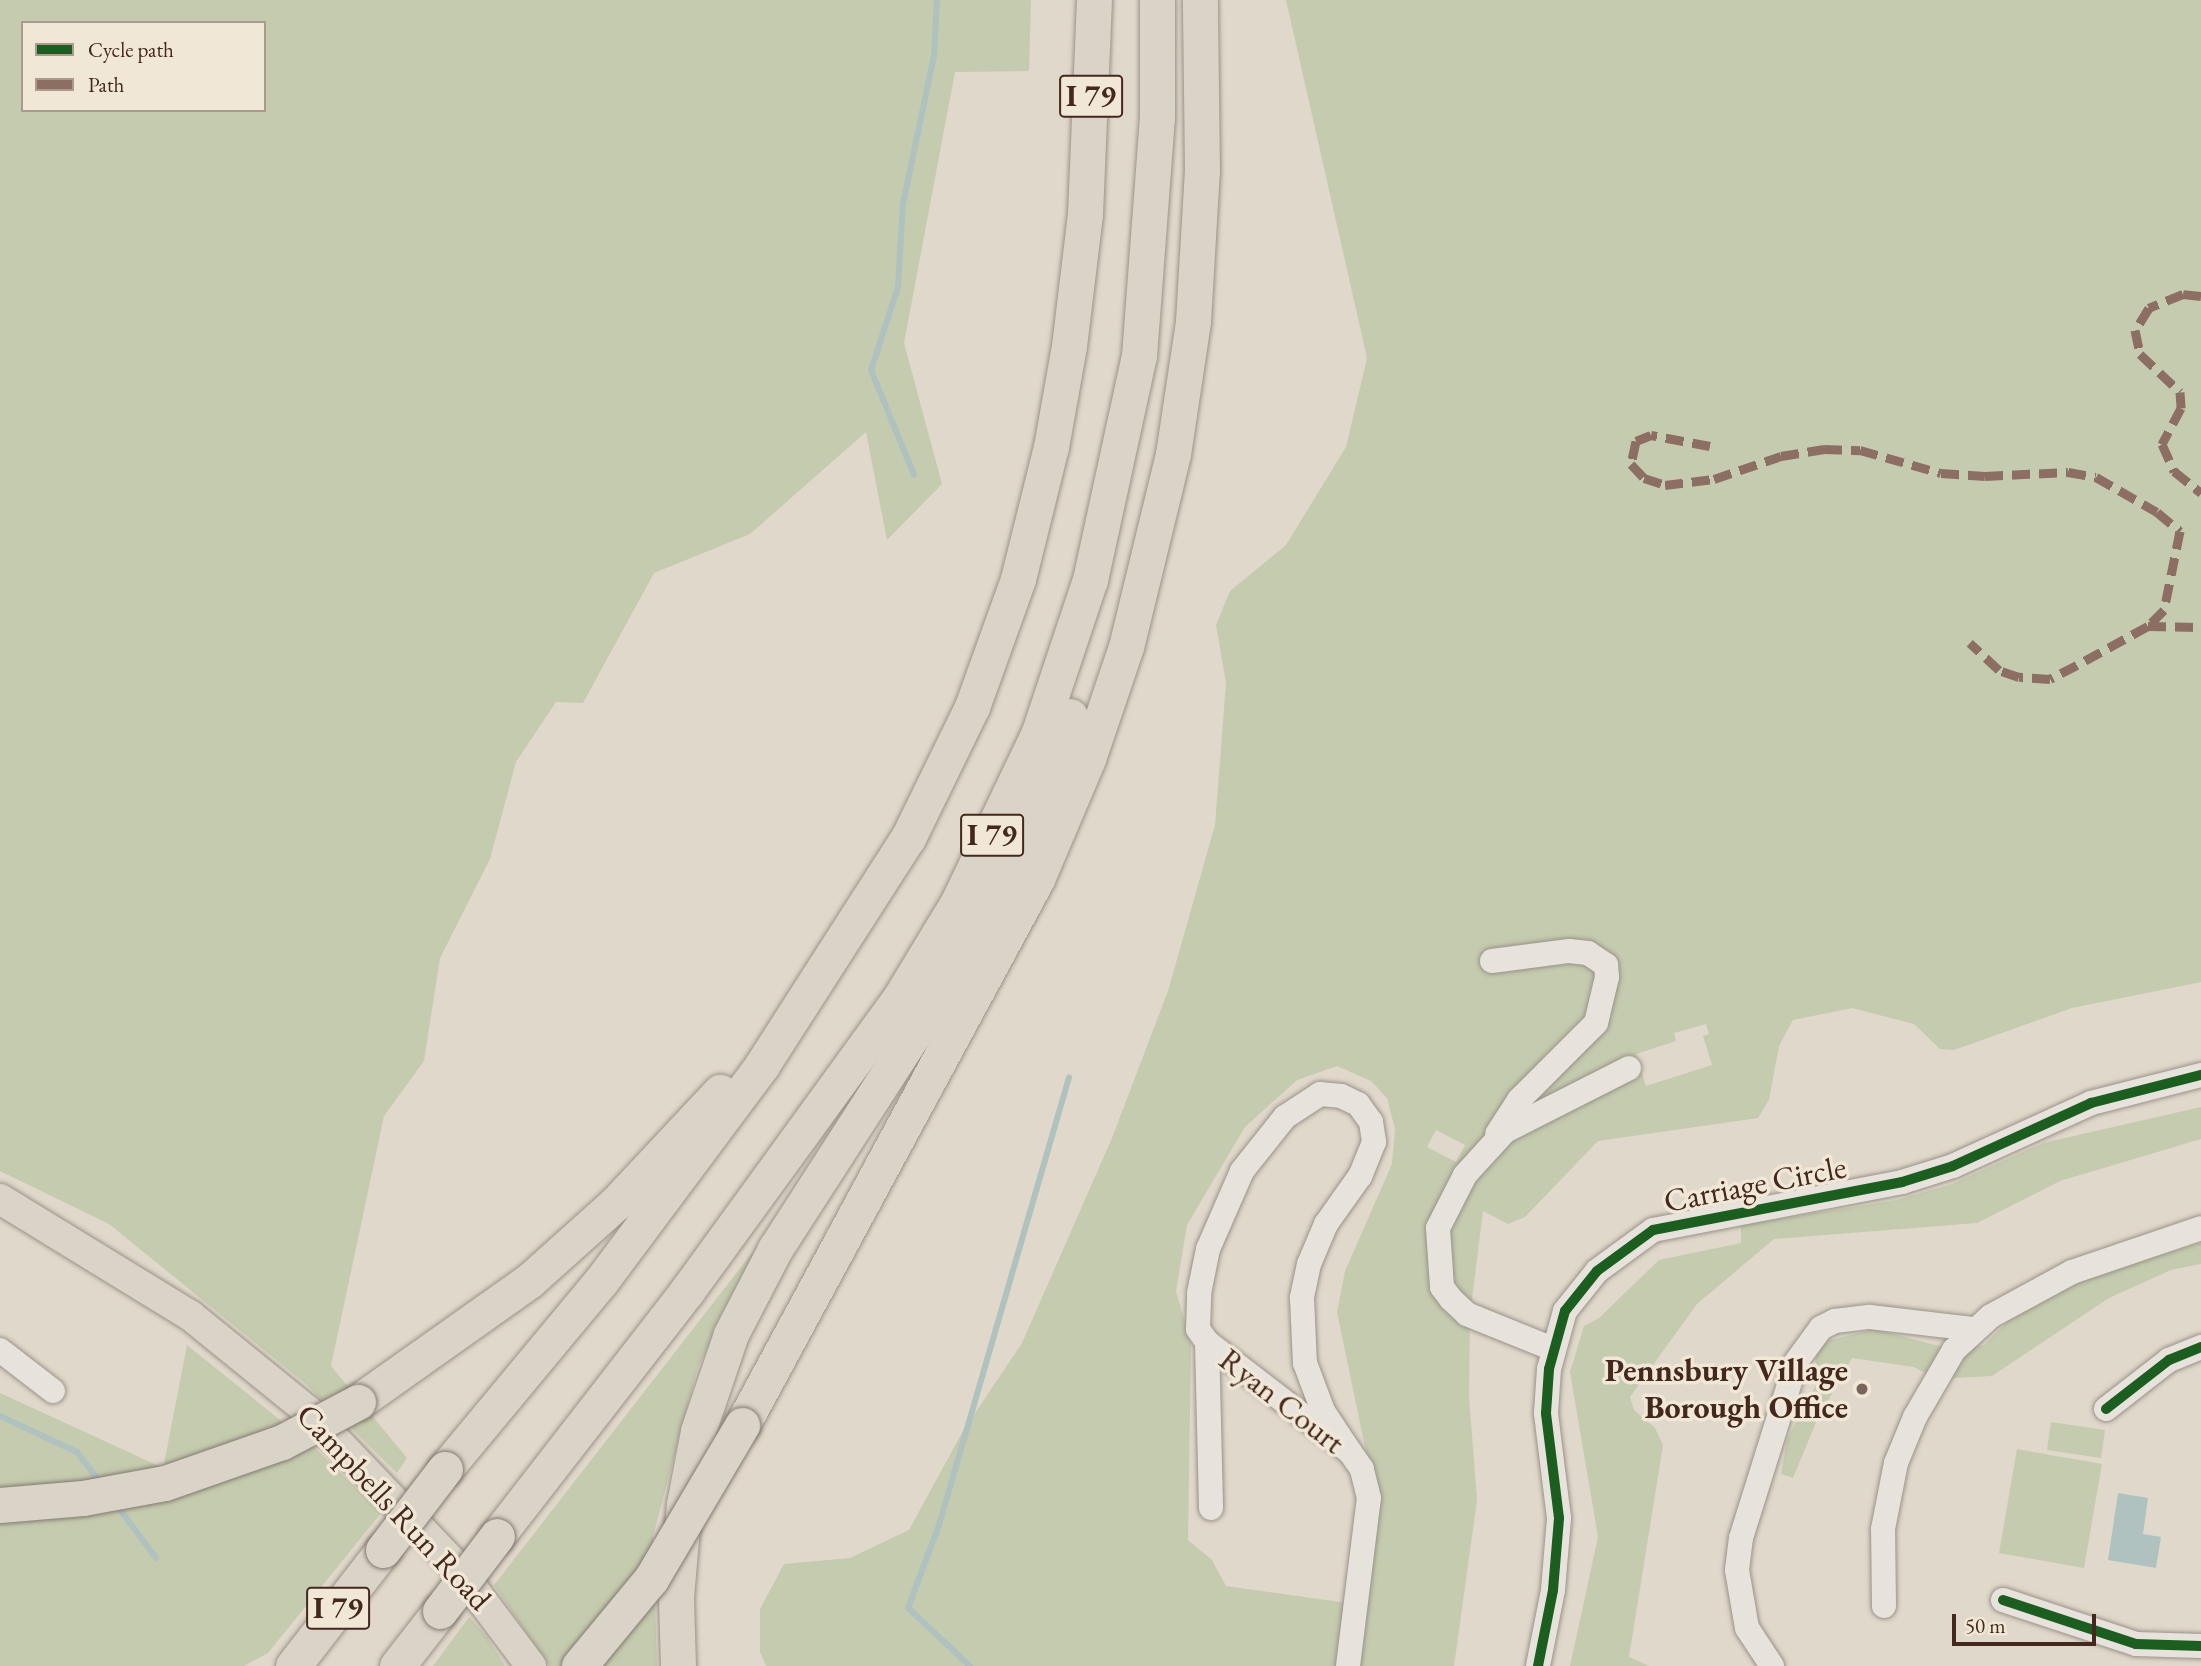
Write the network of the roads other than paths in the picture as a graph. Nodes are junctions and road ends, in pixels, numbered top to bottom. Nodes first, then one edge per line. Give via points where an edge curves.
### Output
1 (1094, 0) edge
2 (1157, 0) edge
3 (1200, 0) edge
4 (1139, 356) junction
5 (1492, 961) dead end
6 (819, 983) junction
7 (1629, 1068) dead end
8 (2201, 1075) edge
9 (1483, 1155) junction
10 (0, 1199) edge
11 (2201, 1228) edge
12 (1974, 1329) junction
13 (1207, 1342) junction
14 (2201, 1347) edge
15 (1553, 1349) junction
16 (0, 1350) edge
17 (53, 1391) dead end
18 (2106, 1409) dead end
19 (1350, 1452) junction
20 (0, 1505) edge
21 (1211, 1508) dead end
22 (2003, 1601) dead end
23 (1884, 1606) dead end
24 (2201, 1646) edge
25 (293, 1666) edge
26 (397, 1666) edge
27 (531, 1666) edge
28 (579, 1666) edge
29 (678, 1666) edge
30 (1348, 1666) edge
31 (1538, 1666) edge
32 (1772, 1666) edge

1 - 6 highway, I 79 via 1084,214 1069,346 1051,447 1018,579 943,772
2 - 4 highway, I 79 via 1157,118
3 - 28 highway, bridge via 1202,171 1193,321 1171,467 1126,647 1088,759 1037,879 741,1426 652,1579
4 - 26 highway, I 79, bridge via 1108,514 1063,664 1015,786 958,902 898,1001 818,1116
4 - 29 highway via 1127,504 1109,592 1077,697 1037,802 948,981 775,1249 720,1362 698,1431 684,1504 676,1597
5 - 9 street via 1569,951 1588,953 1606,965 1607,977 1596,1023 1519,1100
6 - 20 highway, bridge via 665,1153 573,1243 481,1319 358,1402 262,1450 165,1483 83,1498
6 - 25 highway, I 79, bridge via 659,1206 445,1469
7 - 9 street via 1505,1131
8 - 15 street, Carriage Circle via 2091,1103 1953,1167 1902,1182 1653,1230 1584,1283 1564,1311
9 - 15 street via 1465,1175 1438,1228 1442,1287 1467,1314
10 - 27 main road, Campbells Run Road via 191,1316 308,1411 456,1566
11 - 12 street via 2072,1272
12 - 23 street via 1936,1379 1896,1463 1883,1530
12 - 32 street via 1870,1317 1835,1321 1821,1328 1796,1362 1741,1538 1737,1570 1746,1629
13 - 19 street, Ryan Court
13 - 19 street via 1198,1329 1199,1293 1218,1218 1242,1171 1285,1117 1304,1101 1320,1094 1342,1096 1358,1104 1371,1122 1374,1142 1369,1160 1326,1224 1309,1264 1301,1334 1323,1411
13 - 21 street
14 - 18 street via 2169,1360
15 - 31 street, Carriage Circle via 1546,1413 1559,1518 1553,1590
16 - 17 street
19 - 30 street, Ryan Court via 1362,1469 1369,1498
22 - 24 street via 2136,1644

